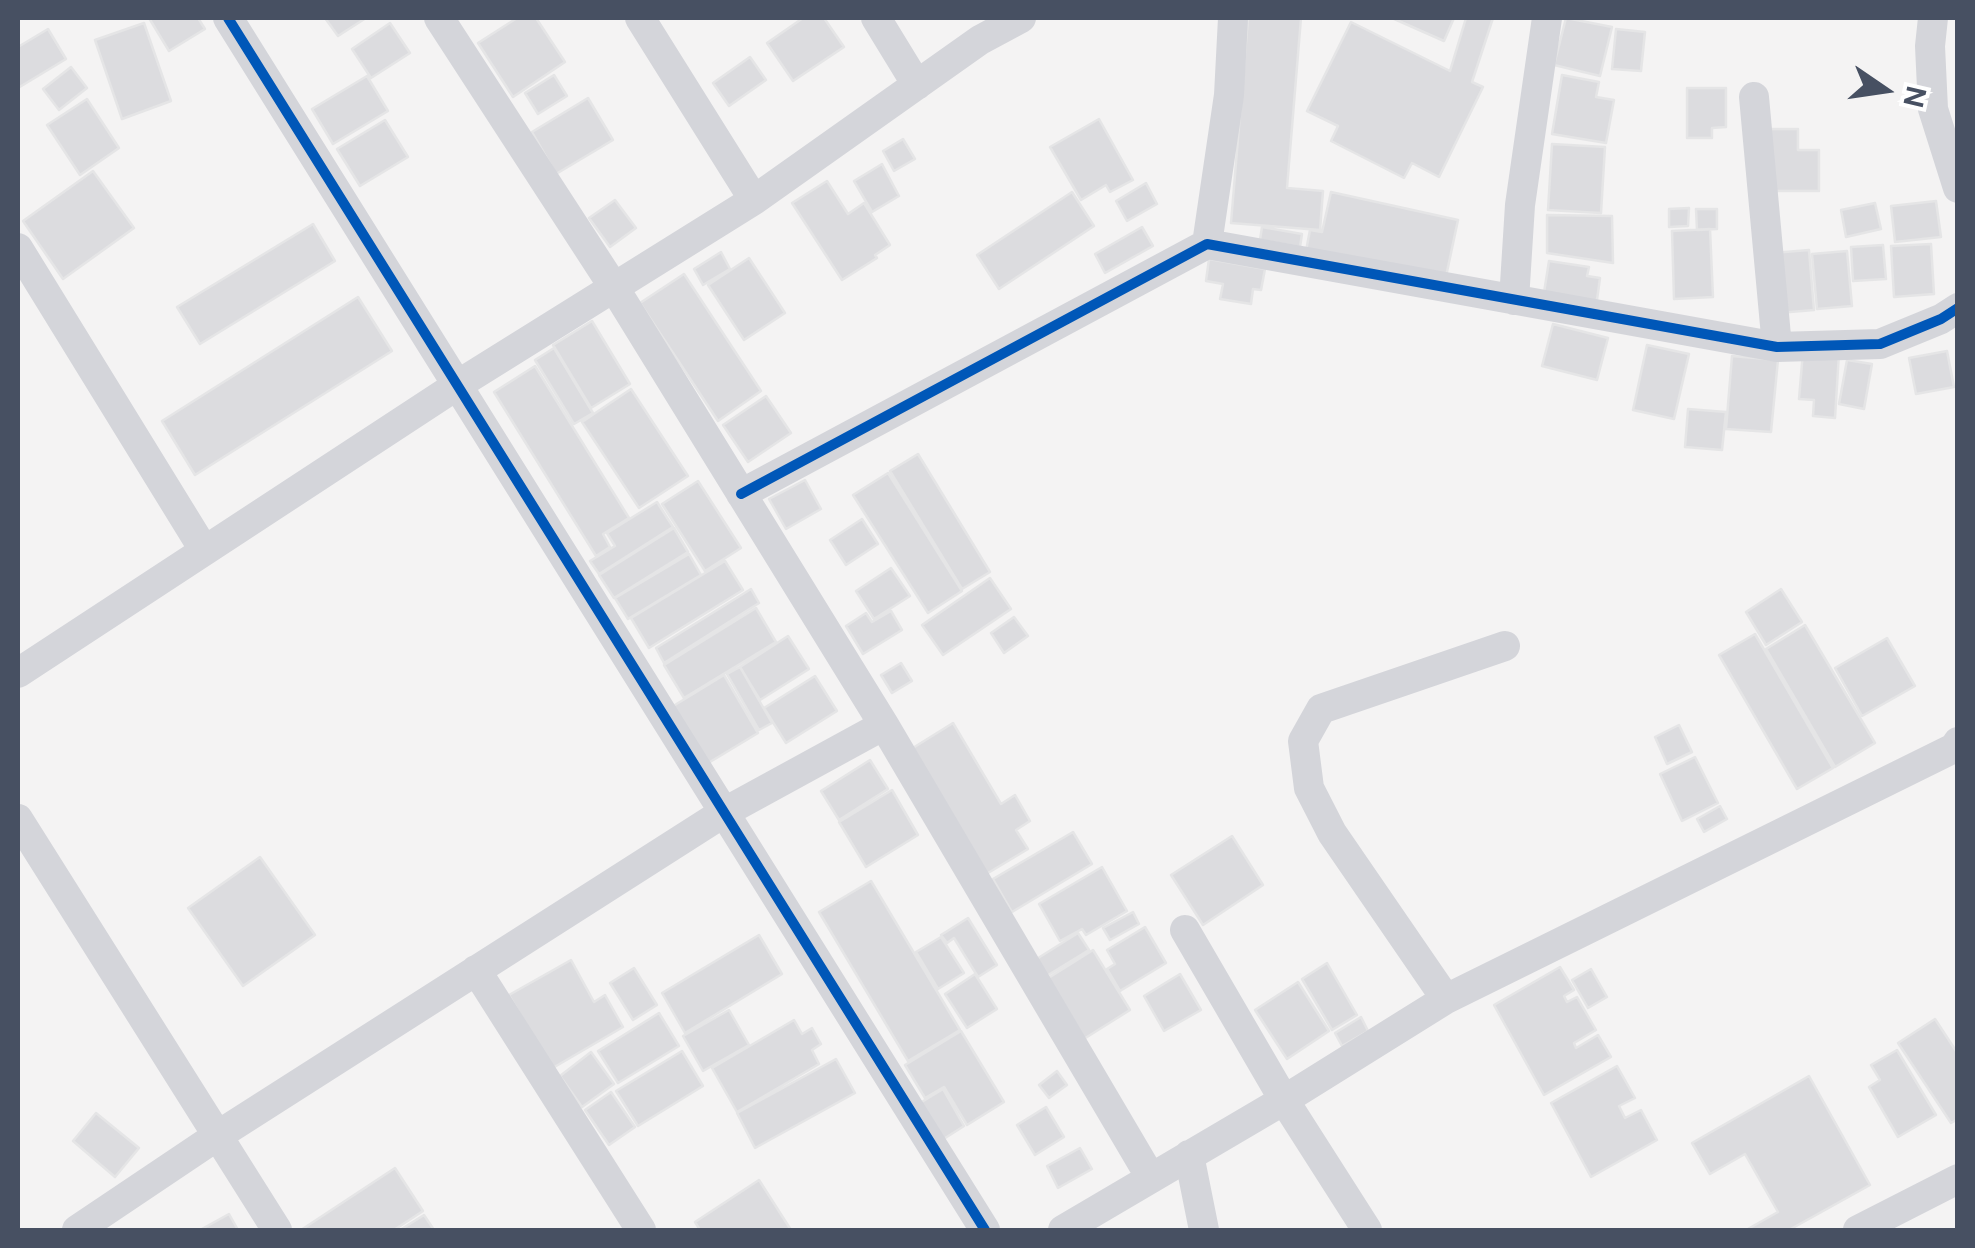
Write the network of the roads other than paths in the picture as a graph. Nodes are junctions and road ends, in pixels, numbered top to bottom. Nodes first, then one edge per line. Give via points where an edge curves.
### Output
1 (228, 18) edge
2 (439, 18) edge
3 (640, 18) edge
4 (876, 18) edge
5 (1021, 18) edge
6 (1233, 18) edge
7 (1548, 18) edge
8 (1933, 18) edge
9 (917, 85) junction
10 (1754, 97) dead end
11 (1958, 188) edge
12 (754, 200) junction
13 (1207, 244) junction
14 (18, 248) edge
15 (615, 288) junction
16 (1514, 300) junction
17 (1958, 308) edge
18 (1777, 347) junction
19 (459, 384) junction
20 (742, 494) junction
21 (204, 550) junction
22 (1504, 646) dead end
23 (18, 673) edge
24 (884, 724) junction
25 (1958, 742) edge
26 (723, 812) junction
27 (18, 819) edge
28 (1185, 930) dead end
29 (476, 970) junction
30 (1446, 998) junction
31 (1284, 1100) junction
32 (217, 1136) junction
33 (1188, 1156) junction
34 (1152, 1178) junction
35 (1958, 1179) edge
36 (77, 1230) edge
37 (277, 1230) edge
38 (641, 1230) edge
39 (985, 1230) edge
40 (1062, 1230) edge
41 (1204, 1230) edge
42 (1368, 1230) edge
43 (1858, 1230) edge

1 - 19 street
2 - 15 street
3 - 12 street
4 - 9 street
5 - 9 street
6 - 13 street via 1230,95
7 - 16 street via 1520,206
8 - 11 street via 1932,109
9 - 12 street
10 - 18 street
12 - 15 street
13 - 16 street
13 - 20 street
14 - 21 street
15 - 19 street
15 - 20 street
16 - 18 street
17 - 18 street via 1880,344
19 - 21 street
19 - 26 street
20 - 24 street
21 - 23 street
22 - 30 street via 1321,709 1303,741 1309,788 1332,833
24 - 26 street
24 - 34 street
25 - 30 street
26 - 29 street
26 - 39 street
27 - 32 street
28 - 31 street
29 - 32 street
29 - 38 street
30 - 31 street
31 - 33 street
31 - 42 street
32 - 36 street
32 - 37 street
33 - 34 street
33 - 41 street
34 - 40 street
35 - 43 street

